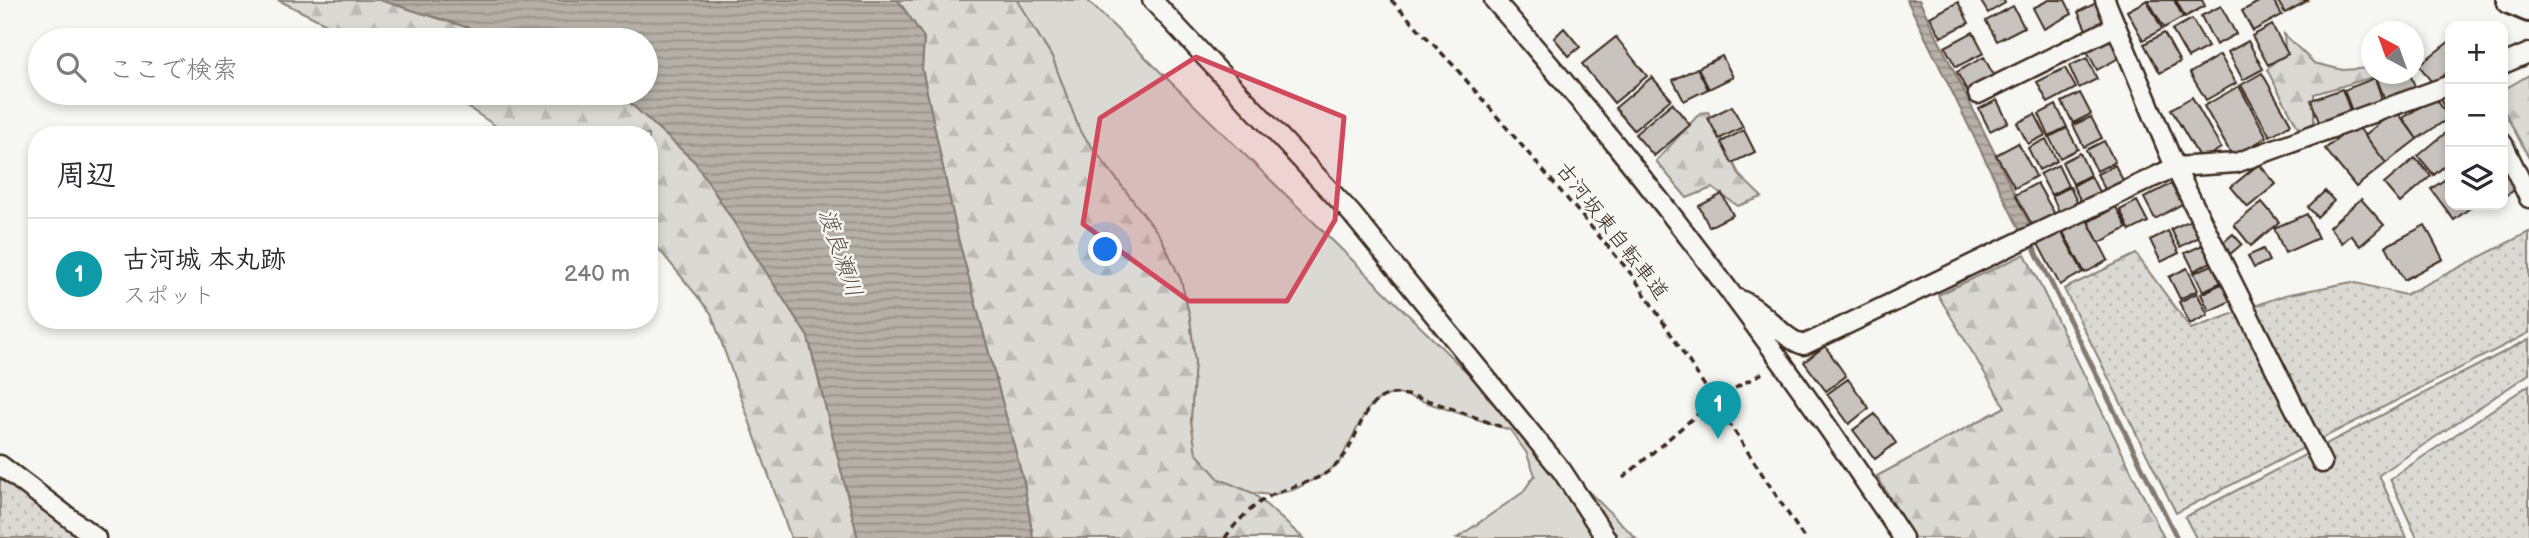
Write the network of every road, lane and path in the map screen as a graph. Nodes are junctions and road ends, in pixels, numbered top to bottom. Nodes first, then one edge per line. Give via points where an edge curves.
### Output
1 (1152, 0) edge
2 (1391, 0) edge
3 (1494, 0) edge
4 (2105, 0) edge
5 (2510, 0) edge
6 (2529, 8) edge
7 (2116, 26) junction
8 (2529, 52) edge
9 (2508, 62) edge
10 (2445, 87) edge
11 (1978, 94) dead end
12 (2504, 147) edge
13 (2175, 167) junction
14 (2529, 198) edge
15 (1738, 299) junction
16 (1777, 365) dead end
17 (1714, 400) junction
18 (1526, 428) junction
19 (2322, 463) dead end
20 (0, 465) edge
21 (1623, 478) dead end
22 (96, 538) edge
23 (1225, 538) edge
24 (1606, 538) edge
25 (1804, 538) edge
26 (1903, 538) edge

1 - 18 street via 1350,214
2 - 17 path, 古河坂東自転車道 via 1633,276
3 - 15 street via 1605,128
4 - 7 street
5 - 6 highway
7 - 11 street
7 - 13 street
8 - 9 street
10 - 13 street via 2236,163
12 - 14 street
13 - 15 street via 1804,345 1752,304
13 - 19 street
15 - 26 street
16 - 17 path
17 - 21 path
17 - 25 path, 古河坂東自転車道
18 - 23 path via 1510,430 1404,395 1380,398 1366,411 1339,463 1293,490 1271,495
18 - 24 street via 1562,471
20 - 22 street

